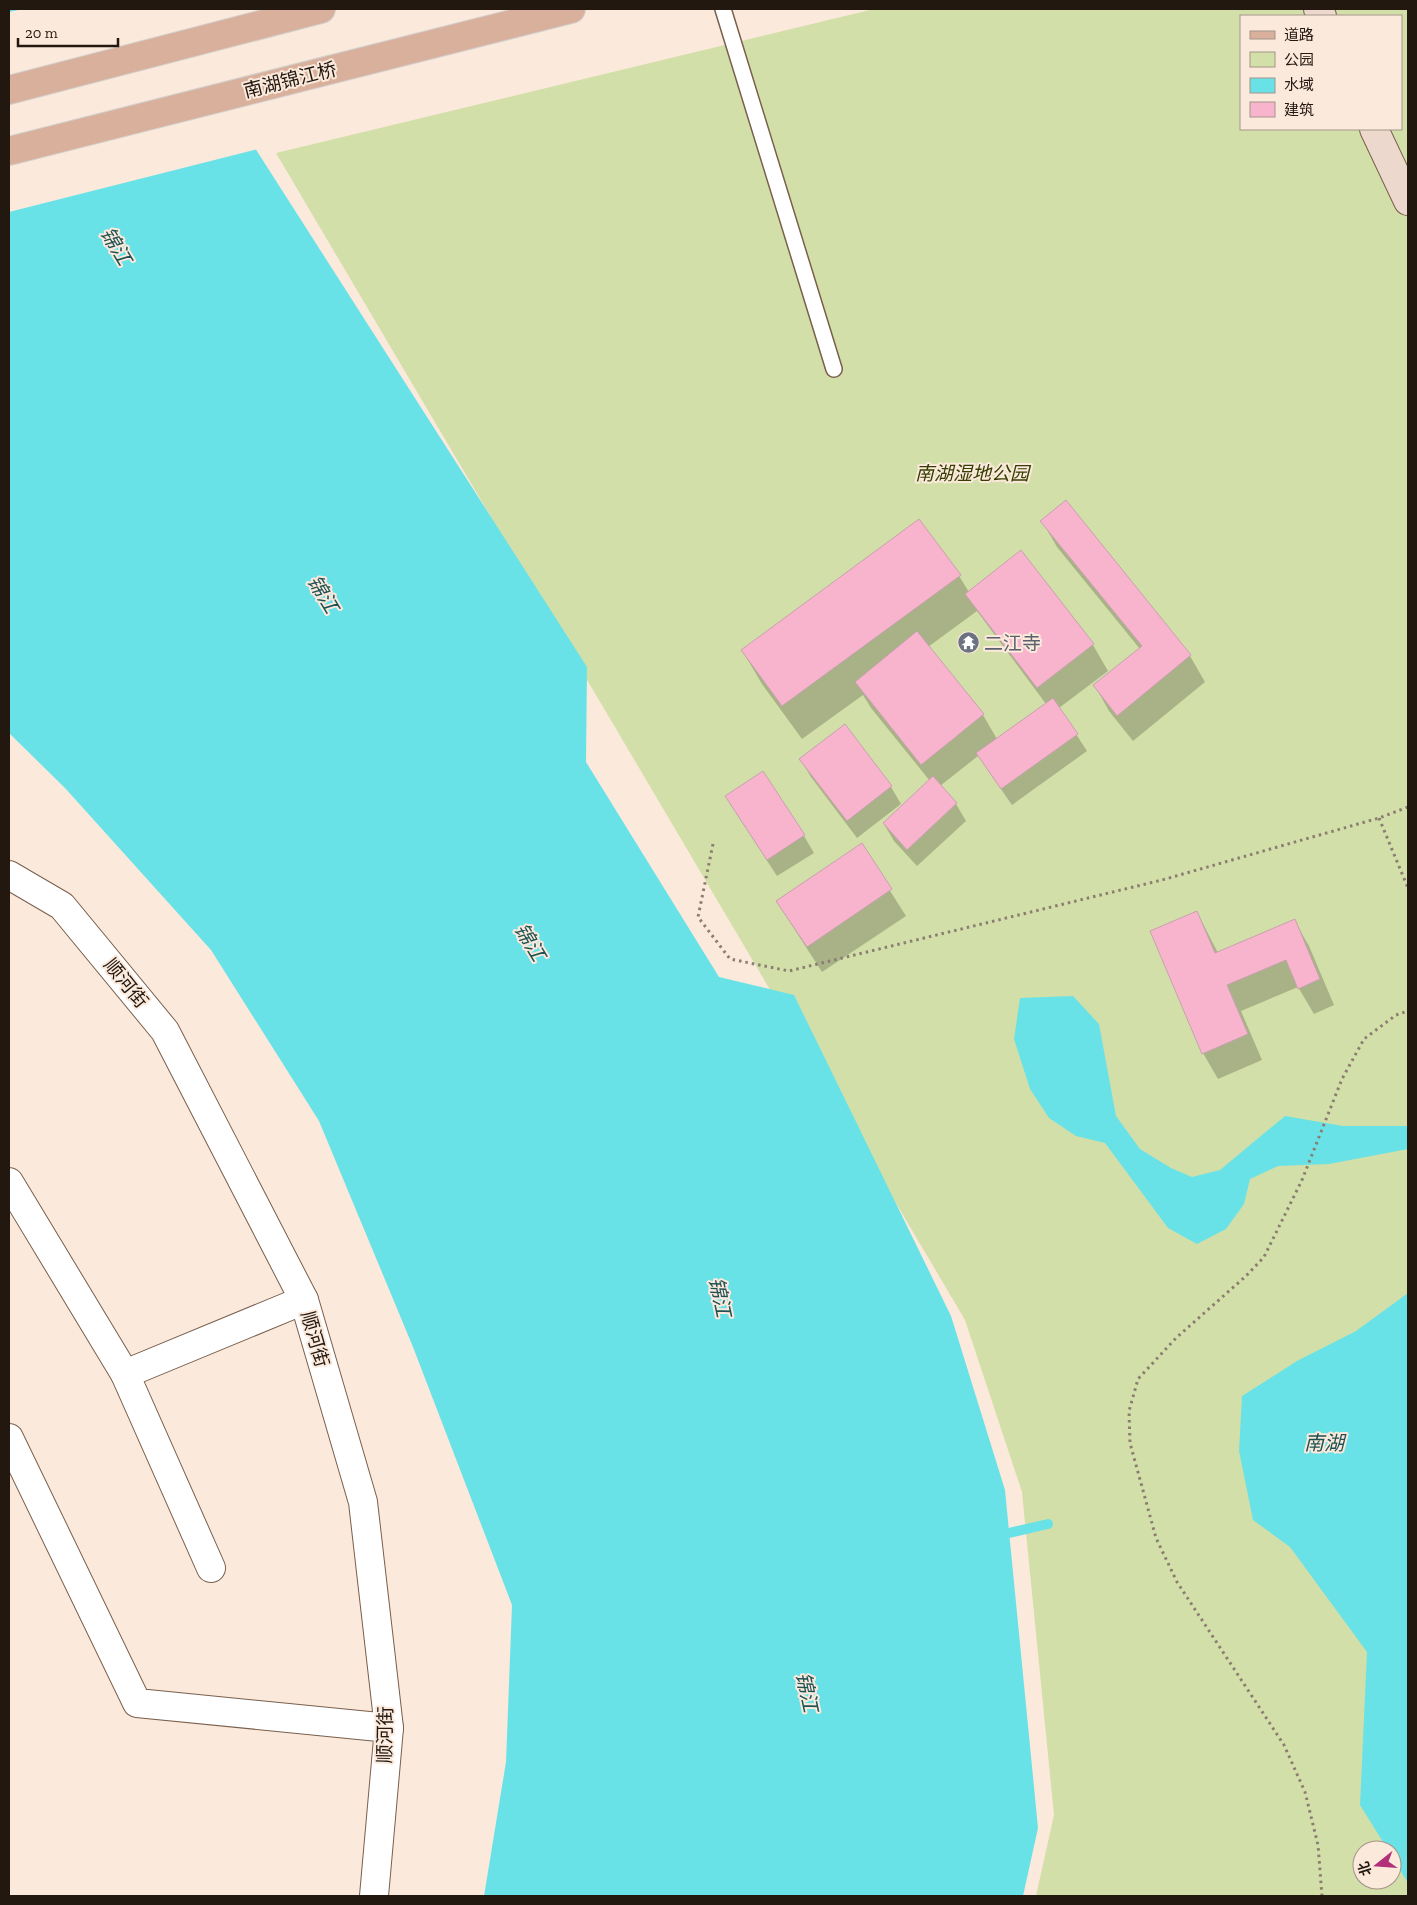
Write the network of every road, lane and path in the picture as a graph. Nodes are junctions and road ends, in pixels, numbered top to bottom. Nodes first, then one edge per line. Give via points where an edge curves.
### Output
1 (321, 9) edge
2 (571, 9) edge
3 (723, 9) edge
4 (9, 90) edge
5 (1374, 130) edge
6 (9, 151) edge
7 (1408, 201) edge
8 (834, 369) dead end
9 (1408, 807) edge
10 (1379, 818) junction
11 (713, 844) dead end
12 (9, 875) edge
13 (1408, 888) edge
14 (1408, 1011) edge
15 (9, 1182) edge
16 (304, 1300) junction
17 (125, 1374) junction
18 (9, 1438) edge
19 (211, 1568) dead end
20 (389, 1728) junction
21 (374, 1896) edge
22 (1322, 1896) edge

1 - 4 main road
2 - 6 main road, 南湖锦江桥
3 - 8 lane
5 - 7 main road
9 - 10 path
10 - 11 path via 1162,880 789,971 730,959 698,917
10 - 13 path
12 - 16 street, 顺河街 via 62,906 164,1031
14 - 22 path via 1396,1015 1364,1039 1342,1079 1302,1180 1264,1257 1176,1338 1138,1379 1129,1411 1130,1443 1156,1538 1176,1582 1284,1745 1305,1792 1318,1845
15 - 17 street
16 - 17 street
16 - 20 street, 顺河街 via 363,1502
17 - 19 street
18 - 20 street via 137,1704
20 - 21 street, 顺河街

